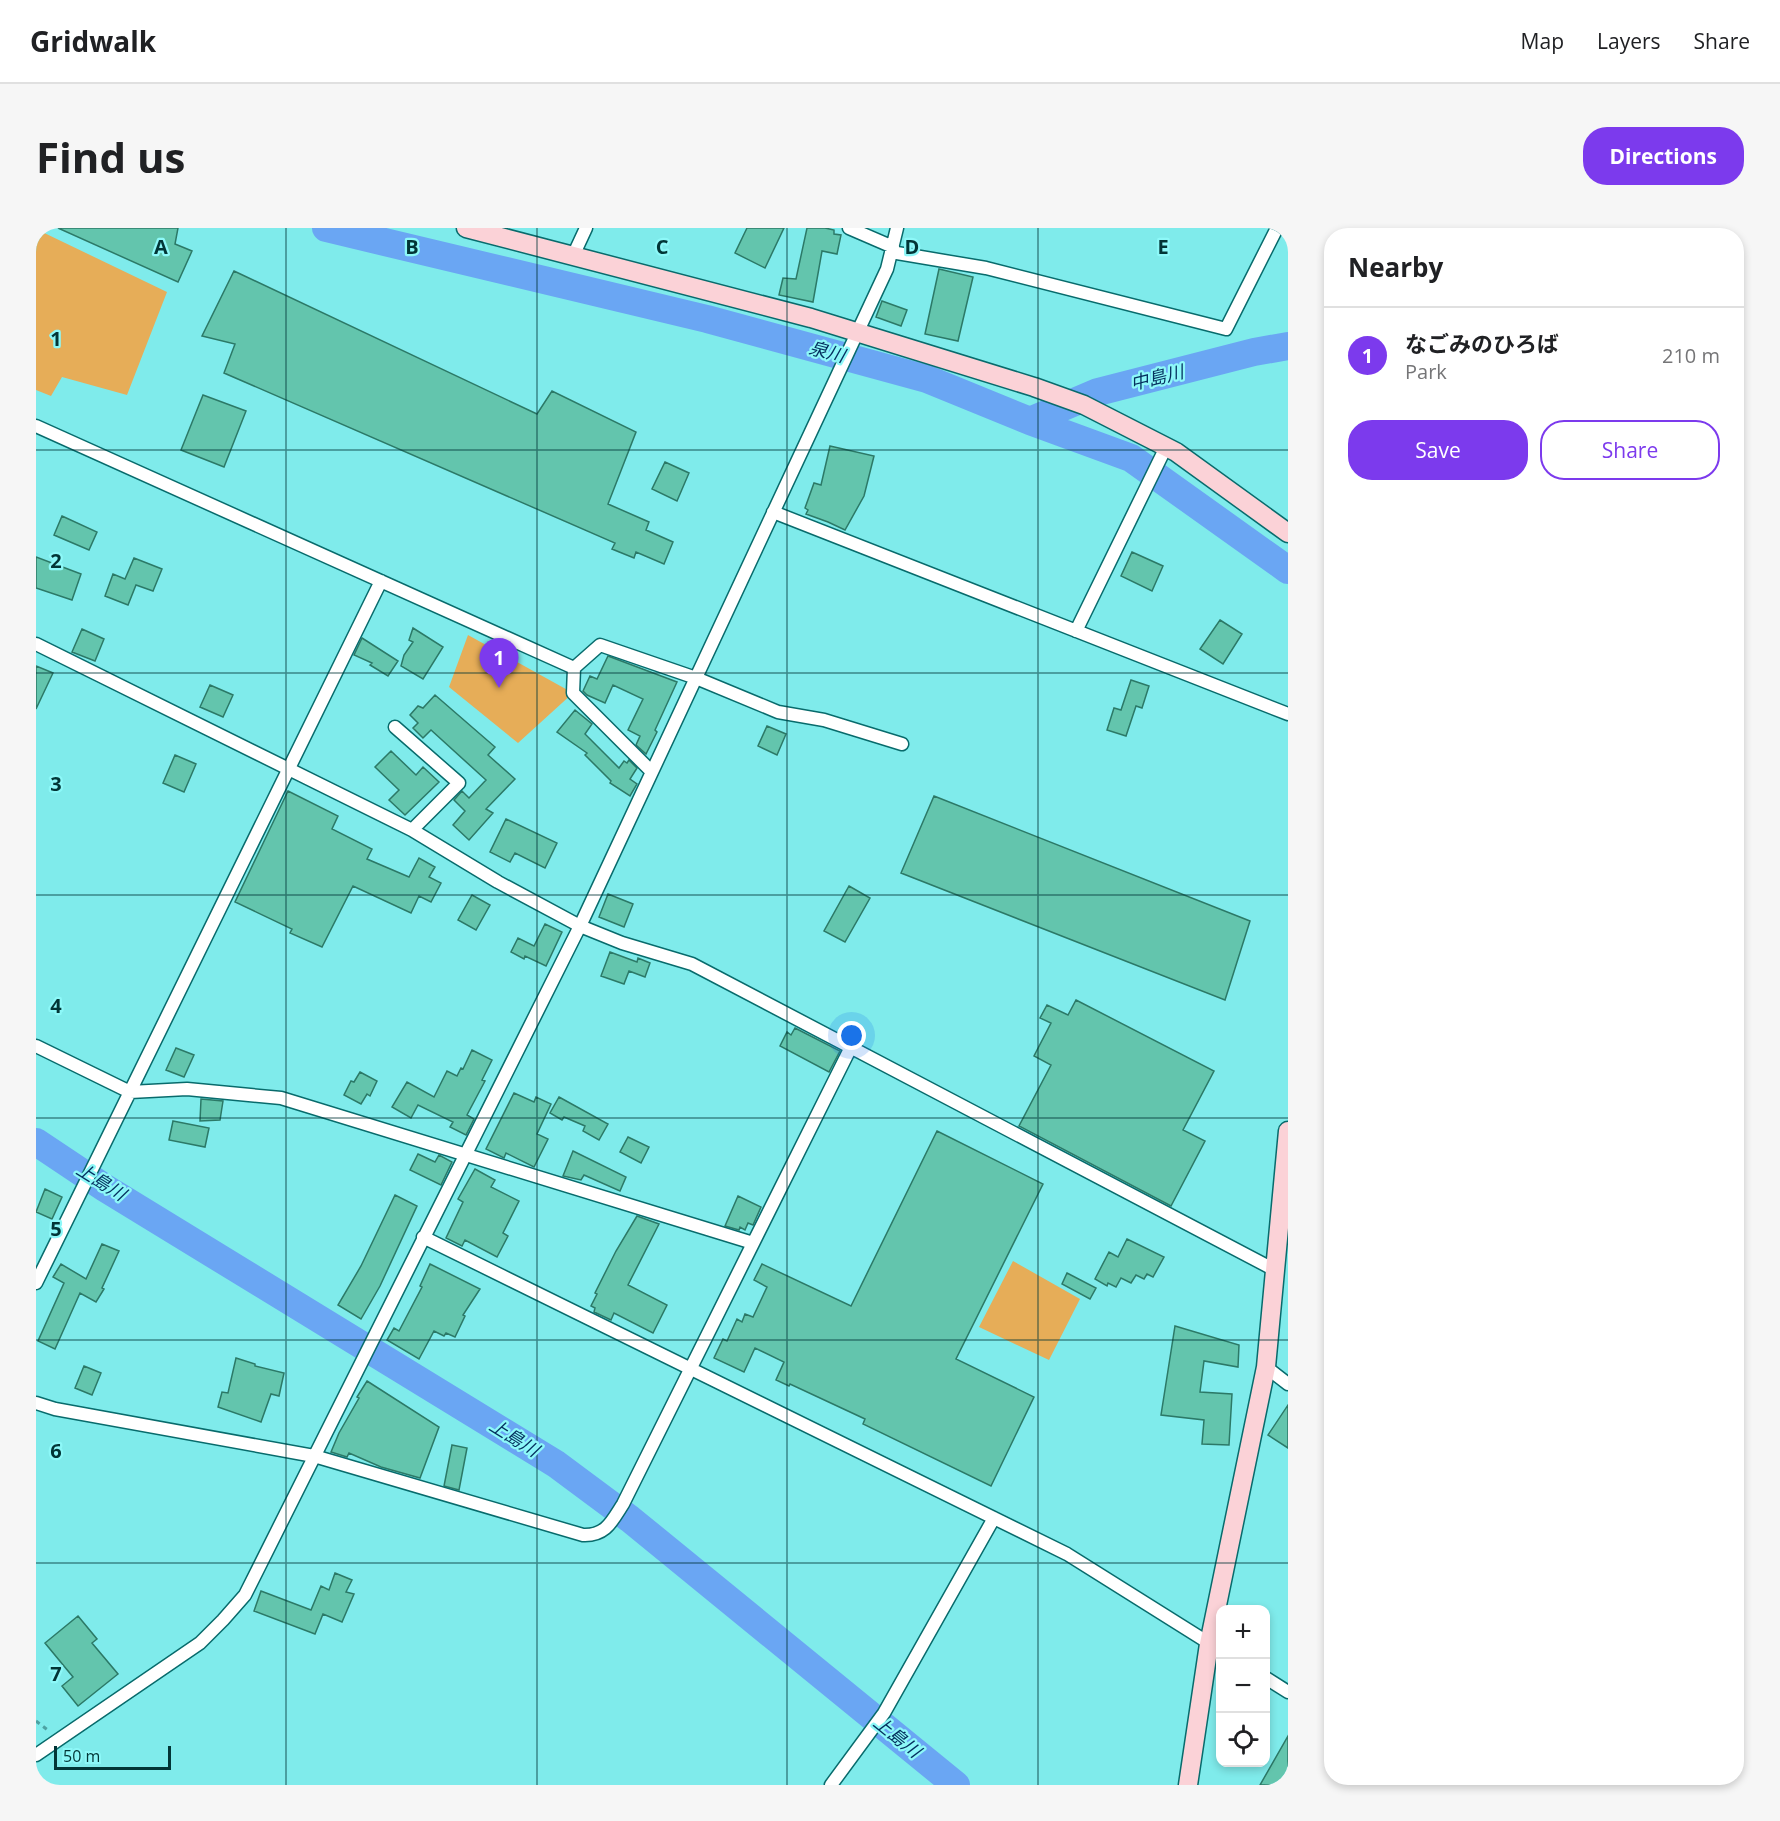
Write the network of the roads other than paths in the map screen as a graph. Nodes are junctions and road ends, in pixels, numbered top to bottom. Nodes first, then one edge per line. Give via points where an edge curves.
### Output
1 (466, 228) edge
2 (586, 228) edge
3 (849, 228) edge
4 (897, 228) edge
5 (1277, 228) edge
6 (892, 249) junction
7 (573, 256) junction
8 (857, 333) junction
9 (36, 426) edge
10 (1166, 448) junction
11 (773, 512) junction
12 (1288, 533) edge
13 (381, 581) junction
14 (1076, 631) junction
15 (36, 644) edge
16 (574, 668) junction
17 (696, 678) junction
18 (1288, 714) edge
19 (395, 727) dead end
20 (902, 744) dead end
21 (289, 768) junction
22 (651, 771) junction
23 (412, 830) junction
24 (580, 926) junction
25 (36, 1046) edge
26 (851, 1047) junction
27 (130, 1092) junction
28 (1288, 1131) edge
29 (464, 1154) junction
30 (423, 1237) junction
31 (753, 1243) junction
32 (1275, 1270) junction
33 (36, 1283) edge
34 (1266, 1367) junction
35 (691, 1368) junction
36 (1288, 1384) edge
37 (36, 1403) edge
38 (314, 1456) junction
39 (994, 1518) junction
40 (1215, 1647) edge
41 (1270, 1681) edge
42 (1288, 1692) edge
43 (36, 1755) edge
44 (831, 1785) edge
45 (1188, 1785) edge

1 - 7 street
2 - 7 street
3 - 6 street
4 - 6 street
5 - 6 street via 1226,329 986,268
6 - 8 street via 887,269
7 - 8 street
8 - 10 street via 1084,405
8 - 11 street
9 - 13 street
10 - 12 street
10 - 14 street
11 - 14 street
11 - 17 street
13 - 16 street
13 - 21 street
14 - 18 street
15 - 21 street
16 - 17 street via 600,645
16 - 22 street via 573,693
17 - 20 street via 778,711 824,720
17 - 22 street
19 - 23 street via 459,783
21 - 23 street
21 - 27 street
22 - 24 street
23 - 24 street
24 - 26 street via 692,964
24 - 29 street
25 - 27 street
26 - 31 street
26 - 32 street
27 - 29 street via 187,1089 281,1098
27 - 33 street
28 - 32 street
29 - 30 street
29 - 31 street
30 - 35 street
30 - 38 street
31 - 35 street
32 - 34 street
34 - 36 street
34 - 40 street
35 - 38 street via 623,1504 607,1527 594,1535
35 - 39 street
37 - 38 street
38 - 43 street via 245,1595 224,1620 200,1642
39 - 40 street via 1067,1554
39 - 44 street via 884,1713
40 - 45 street
41 - 42 street

